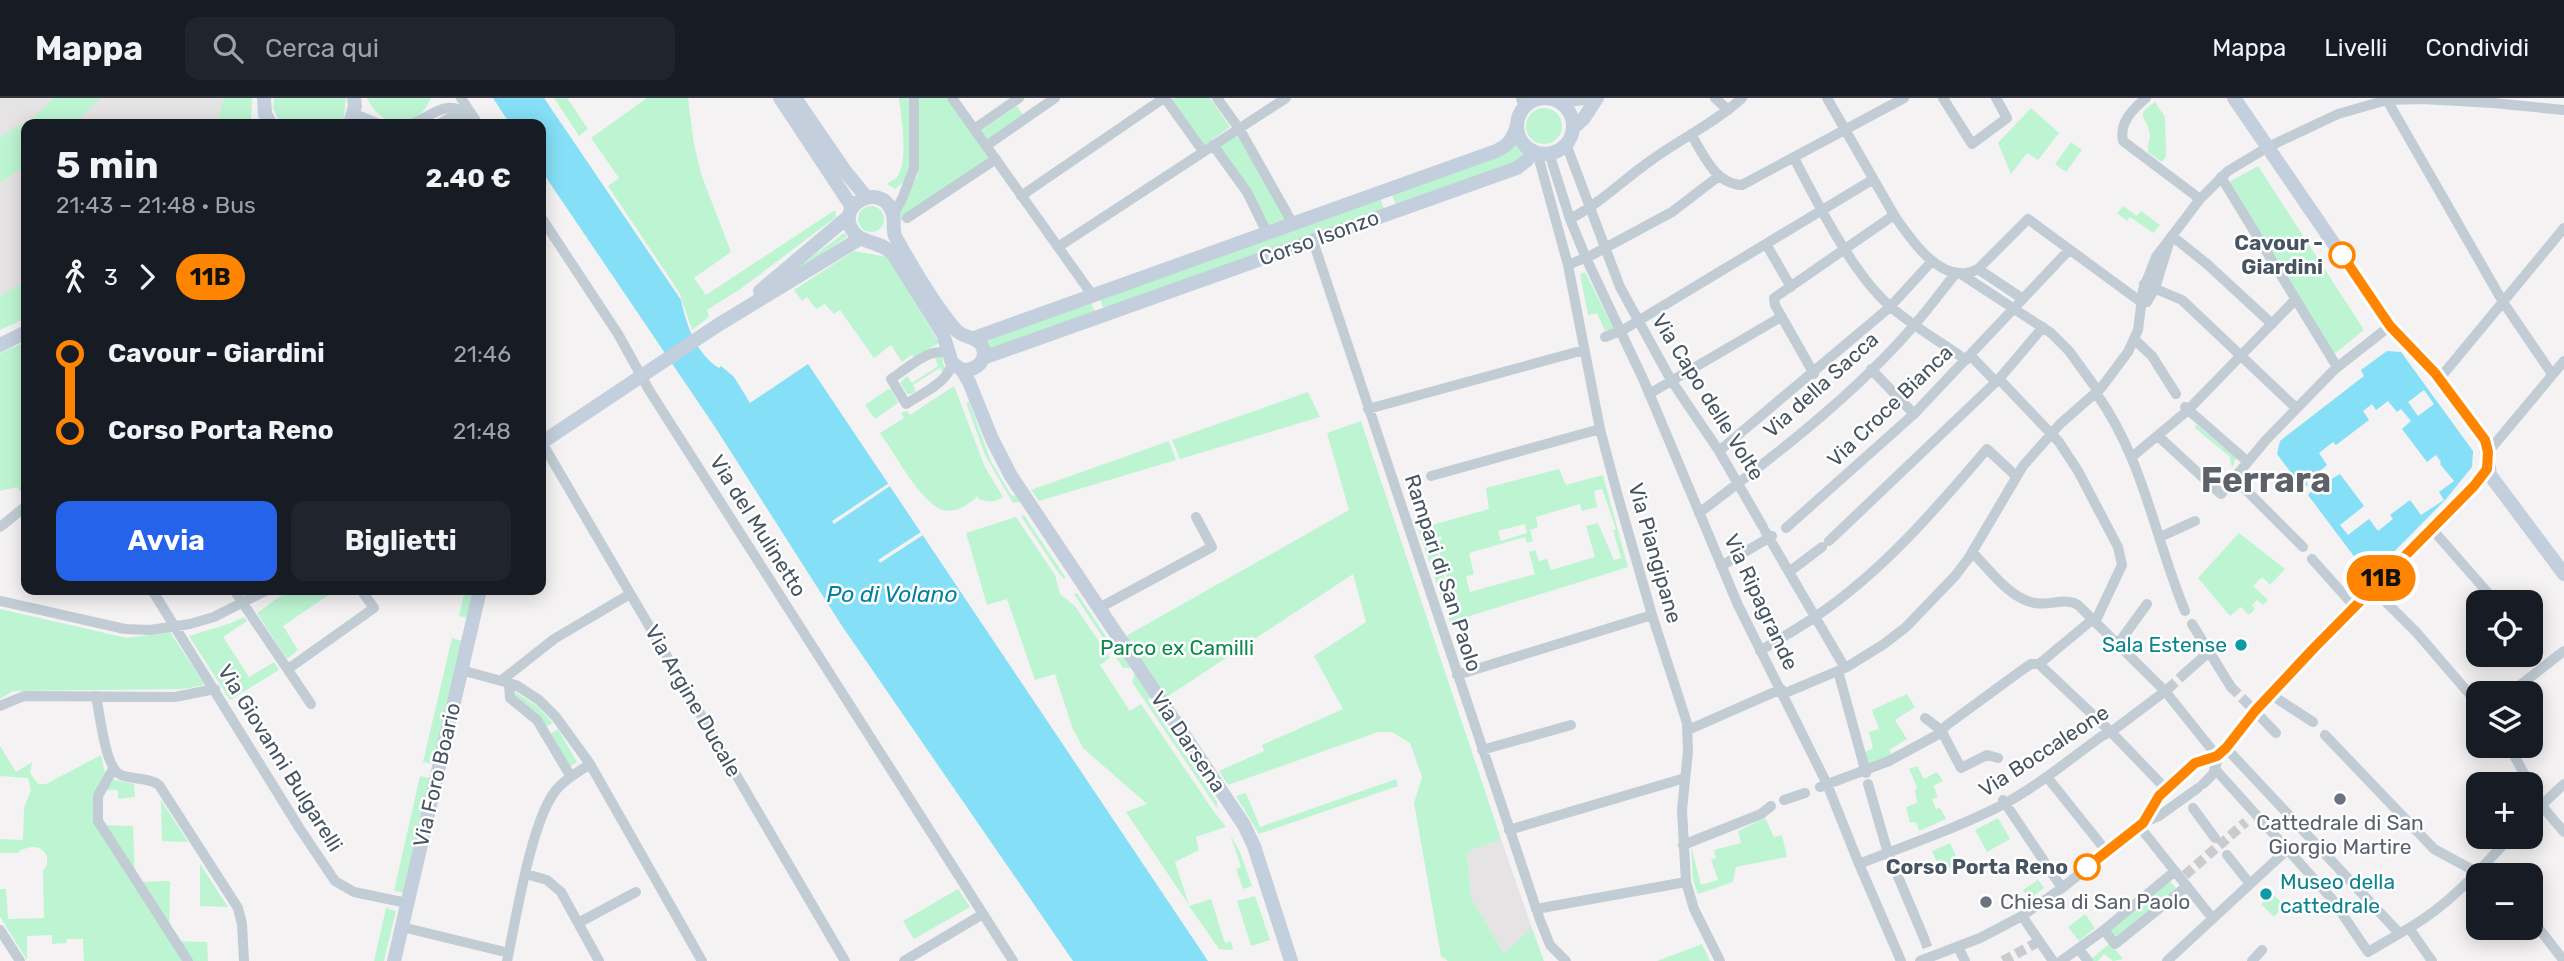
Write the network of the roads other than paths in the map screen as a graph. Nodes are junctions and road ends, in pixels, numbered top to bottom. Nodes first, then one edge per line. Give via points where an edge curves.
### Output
1 (436, 98) edge
2 (461, 98) edge
3 (780, 98) edge
4 (795, 98) edge
5 (914, 98) edge
6 (952, 98) edge
7 (1018, 98) edge
8 (1055, 98) edge
9 (1164, 98) edge
10 (1217, 98) edge
11 (1286, 98) edge
12 (1584, 98) edge
13 (1597, 98) edge
14 (1715, 98) edge
15 (1742, 98) edge
16 (1827, 98) edge
17 (1904, 98) edge
18 (1943, 98) edge
19 (1996, 98) edge
20 (2146, 98) edge
21 (2234, 98) edge
22 (264, 99) edge
23 (2387, 100) junction
24 (2492, 100) edge
25 (1528, 101) edge
26 (1558, 101) junction
27 (1152, 102) edge
28 (1728, 110) junction
29 (2564, 110) edge
30 (429, 112) junction
31 (1030, 116) junction
32 (262, 119) edge
33 (268, 119) edge
34 (419, 119) edge
35 (448, 119) edge
36 (473, 119) edge
37 (474, 119) edge
38 (474, 119) edge
39 (1517, 125) junction
40 (1573, 128) junction
41 (1846, 128) junction
42 (974, 129) junction
43 (1240, 130) junction
44 (1691, 134) junction
45 (1566, 144) junction
46 (986, 146) junction
47 (2268, 147) junction
48 (1208, 148) junction
49 (1540, 152) junction
50 (1794, 158) junction
51 (996, 159) junction
52 (1719, 176) junction
53 (2221, 177) junction
54 (1872, 180) junction
55 (907, 185) junction
56 (1383, 191) junction
57 (1021, 196) junction
58 (873, 198) junction
59 (2200, 198) junction
60 (1591, 208) junction
61 (851, 211) junction
62 (1822, 211) junction
63 (1391, 212) junction
64 (1894, 215) junction
65 (1570, 219) junction
66 (897, 220) junction
67 (1292, 222) junction
68 (546, 225) edge
69 (2564, 228) edge
70 (1266, 233) junction
71 (2170, 239) junction
72 (867, 240) junction
73 (1311, 242) junction
74 (1766, 244) junction
75 (1058, 247) junction
76 (1605, 248) junction
77 (1846, 250) junction
78 (2069, 250) junction
79 (1589, 257) junction
80 (1932, 261) junction
81 (1568, 265) junction
82 (1978, 268) junction
83 (1958, 273) junction
84 (2148, 284) junction
85 (1791, 287) junction
86 (2127, 294) junction
87 (1093, 296) junction
88 (2295, 300) junction
89 (2141, 302) junction
90 (2502, 302) junction
91 (2020, 303) junction
92 (1890, 307) junction
93 (1099, 317) junction
94 (1781, 317) junction
95 (1639, 321) junction
96 (1915, 324) junction
97 (2272, 324) junction
98 (718, 325) junction
99 (2390, 326) junction
100 (2043, 327) junction
101 (1622, 331) junction
102 (21, 334) edge
103 (969, 337) junction
104 (2135, 340) junction
105 (0, 345) edge
106 (1584, 347) junction
107 (2243, 355) junction
108 (1968, 357) junction
109 (2564, 361) edge
110 (955, 362) junction
111 (981, 362) junction
112 (2337, 367) junction
113 (1871, 369) junction
114 (1665, 370) junction
115 (1814, 374) junction
116 (2552, 374) junction
117 (641, 377) junction
118 (2440, 378) junction
119 (1671, 380) junction
120 (1644, 381) junction
121 (1998, 381) junction
122 (974, 391) junction
123 (2097, 392) junction
124 (1649, 394) junction
125 (2176, 394) dead end
126 (2297, 408) junction
127 (1368, 409) junction
128 (2186, 409) junction
129 (1913, 414) junction
130 (1600, 429) junction
131 (2052, 433) junction
132 (2158, 436) junction
133 (546, 440) edge
134 (546, 451) edge
135 (1720, 451) junction
136 (2488, 452) junction
137 (2133, 456) junction
138 (2248, 462) junction
139 (2487, 469) junction
140 (1432, 476) dead end
141 (2016, 476) junction
142 (2234, 478) junction
143 (1739, 483) junction
144 (21, 510) edge
145 (1699, 513) junction
146 (1196, 517) dead end
147 (2195, 521) dead end
148 (0, 527) edge
149 (1786, 528) dead end
150 (2431, 528) junction
151 (1767, 533) junction
152 (2160, 537) junction
153 (2303, 547) dead end
154 (1972, 552) junction
155 (2312, 559) dead end
156 (1721, 566) junction
157 (1790, 572) junction
158 (2564, 574) edge
159 (2372, 588) junction
160 (2485, 590) edge
161 (630, 594) junction
162 (155, 595) edge
163 (237, 595) edge
164 (258, 595) edge
165 (365, 595) edge
166 (479, 595) edge
167 (0, 601) edge
168 (243, 604) junction
169 (2147, 604) dead end
170 (2354, 606) junction
171 (1099, 608) junction
172 (2185, 611) dead end
173 (1652, 615) junction
174 (1817, 616) junction
175 (2092, 621) junction
176 (2192, 624) dead end
177 (176, 627) junction
178 (2118, 644) junction
179 (1760, 650) junction
180 (2564, 650) edge
181 (2209, 652) junction
182 (2039, 664) junction
183 (288, 669) junction
184 (1842, 669) junction
185 (461, 670) junction
186 (1457, 675) junction
187 (2183, 676) tunnel mouth
188 (506, 681) junction
189 (2525, 681) edge
190 (2231, 687) tunnel mouth
191 (215, 689) junction
192 (2166, 690) junction
193 (2466, 690) edge
194 (1782, 691) junction
195 (2270, 694) junction
196 (96, 696) junction
197 (311, 704) dead end
198 (0, 706) edge
199 (2251, 707) junction
200 (1925, 718) dead end
201 (2313, 722) dead end
202 (561, 723) junction
203 (1571, 724) dead end
204 (1688, 730) junction
205 (1941, 730) junction
206 (2111, 732) junction
207 (545, 733) junction
208 (2276, 733) dead end
209 (2325, 735) dead end
210 (2226, 748) junction
211 (1482, 750) junction
212 (2217, 756) junction
213 (1998, 758) dead end
214 (590, 764) junction
215 (113, 769) junction
216 (2216, 769) junction
217 (1866, 776) junction
218 (571, 777) junction
219 (2047, 777) junction
220 (1685, 778) junction
221 (2174, 781) junction
222 (2564, 784) edge
223 (1824, 785) junction
224 (1805, 793) dead end
225 (1784, 800) dead end
226 (2004, 802) junction
227 (2189, 802) junction
228 (2543, 803) edge
229 (1771, 806) dead end
230 (2543, 807) edge
231 (2141, 824) junction
232 (1509, 830) junction
233 (2564, 832) edge
234 (2215, 838) dead end
235 (1683, 845) junction
236 (2288, 849) junction
237 (2500, 849) edge
238 (2107, 852) junction
239 (1888, 853) junction
240 (2227, 855) dead end
241 (2488, 863) edge
242 (1859, 864) junction
243 (2466, 867) edge
244 (526, 874) junction
245 (2182, 877) junction
246 (1686, 882) junction
247 (2250, 884) junction
248 (2466, 885) edge
249 (2062, 888) junction
250 (636, 892) dead end
251 (407, 903) junction
252 (1536, 909) junction
253 (983, 915) junction
254 (2022, 916) junction
255 (2213, 919) junction
256 (578, 923) junction
257 (402, 927) junction
258 (0, 930) edge
259 (2104, 930) junction
260 (2404, 930) junction
261 (2543, 934) edge
262 (1958, 947) junction
263 (2079, 949) junction
264 (2262, 950) dead end
265 (1927, 953) edge
266 (504, 956) edge
267 (2181, 957) edge
268 (2371, 957) edge
269 (2560, 958) edge
270 (20, 961) edge
271 (188, 961) edge
272 (244, 961) edge
273 (394, 961) edge
274 (599, 961) edge
275 (702, 961) edge
276 (845, 961) edge
277 (904, 961) edge
278 (1013, 961) edge
279 (1291, 961) edge
280 (1566, 961) edge
281 (1720, 961) edge
282 (1901, 961) edge
283 (1965, 961) edge
284 (2053, 961) edge
285 (2061, 961) edge
286 (2088, 961) edge
287 (2167, 961) edge
288 (2252, 961) edge
289 (2432, 961) edge

1 - 30 street
2 - 38 street
3 - 61 street, Via Darsena
4 - 58 street via 845,171
5 - 55 street via 914,168
6 - 42 street
7 - 31 street
7 - 42 street
8 - 31 street
9 - 27 street
9 - 48 street
10 - 43 street
11 - 43 street
12 - 26 street
13 - 40 street
14 - 28 street
15 - 28 street
16 - 41 street
17 - 41 street
18 - 19 street via 1972,144 2007,118
20 - 59 street via 2125,121 2123,141
21 - 47 street
22 - 32 street
22 - 33 street
23 - 24 street
23 - 47 street via 2339,114
23 - 90 street
24 - 29 street
25 - 26 street
25 - 39 street
26 - 40 street via 1570,114
27 - 57 street
28 - 44 street
30 - 34 street
30 - 37 street via 452,104 463,107
31 - 46 street
35 - 36 street via 464,113
39 - 49 street via 1522,141
39 - 56 street, Corso Isonzo via 1508,145 1496,151
40 - 45 street
41 - 50 street
41 - 54 street
42 - 46 street
43 - 48 street
43 - 67 street
44 - 52 street
44 - 60 street
45 - 49 street via 1559,150
45 - 60 street, Via Capo delle Volte
46 - 51 street
47 - 53 street
47 - 99 street
48 - 70 street via 1247,192
48 - 75 street
49 - 63 street, Corso Isonzo via 1517,168
49 - 65 street
49 - 81 street, Via Piangipane
50 - 52 street via 1747,184 1732,184
50 - 62 street
51 - 57 street
51 - 66 street
52 - 76 street via 1682,206
53 - 59 street
53 - 88 street
54 - 62 street
54 - 64 street
55 - 58 street
55 - 66 street
56 - 63 street
56 - 67 street, Corso Isonzo
57 - 75 street
58 - 61 street
58 - 66 street via 888,204
59 - 71 street
60 - 65 street
60 - 76 street, Via Capo delle Volte
61 - 72 street, Via Darsena via 851,228
61 - 98 street
62 - 74 street
62 - 77 street
63 - 73 street, Corso Isonzo
64 - 77 street
64 - 80 street
65 - 79 street, Via Ripagrande
66 - 72 street via 884,237
66 - 103 street via 898,242 941,309
67 - 70 street, Corso Isonzo
68 - 117 street, Via del Mulinetto
69 - 90 street
70 - 87 street, Corso Isonzo
71 - 84 street
71 - 97 street via 2207,264
72 - 98 street
72 - 110 street, Via Darsena via 893,254 932,313
73 - 93 street, Corso Isonzo
73 - 127 street, Rampari di San Paolo
74 - 85 street
74 - 95 street
75 - 87 street
76 - 79 street
76 - 95 street, Via Capo delle Volte
77 - 85 street
77 - 92 street
78 - 82 street via 2028,219
78 - 86 street
78 - 91 street, Via Croce Bianca
79 - 81 street
79 - 101 street, Via Ripagrande
80 - 83 street
80 - 92 street
81 - 106 street, Via Piangipane
82 - 83 street
82 - 91 street
83 - 91 street
83 - 96 street, Via della Sacca
84 - 86 street via 2136,294
84 - 89 street via 2147,302
84 - 107 street via 2182,300
85 - 94 street via 1773,300
86 - 89 street
87 - 93 street
87 - 103 street, Corso Isonzo
88 - 97 street
88 - 112 street
89 - 104 street
90 - 116 street
90 - 118 street
91 - 100 street
91 - 108 street, Via Croce Bianca
92 - 96 street
92 - 115 street
93 - 111 street, Corso Isonzo
94 - 115 street
94 - 119 street
95 - 101 street
95 - 114 street, Via Capo delle Volte
96 - 108 street
96 - 113 street, Via della Sacca
97 - 107 street
98 - 117 street
99 - 112 street
99 - 118 street
100 - 121 street
100 - 123 street via 2069,351
101 - 106 street
101 - 120 street, Via Ripagrande
102 - 105 street
103 - 110 street via 953,343
103 - 111 street via 983,349
104 - 123 street
104 - 125 street via 2152,356
106 - 127 street
106 - 130 street, Via Piangipane
107 - 126 street
107 - 128 street
108 - 121 street
108 - 129 street, Via Croce Bianca
109 - 116 street
110 - 110 street via 946,377 906,404 891,379 933,352 943,351
110 - 111 street via 968,371
110 - 122 street, Via Darsena
111 - 122 street
112 - 126 street
113 - 129 street
113 - 143 street, Via della Sacca
114 - 119 street, Via Capo delle Volte
114 - 120 street
115 - 135 street
116 - 136 street
117 - 133 street
117 - 253 street, Via del Mulinetto
118 - 136 street via 2485,440
119 - 124 street
119 - 135 street, Via Capo delle Volte
120 - 124 street, Via Ripagrande
121 - 131 street
121 - 157 street via 1826,544
122 - 171 street, Via Darsena via 1004,464
123 - 131 street
123 - 137 street
124 - 145 street, Via Ripagrande
126 - 138 street
127 - 186 street, Rampari di San Paolo
128 - 132 street
128 - 138 street
129 - 149 street, Via Croce Bianca
130 - 140 street
130 - 173 street, Via Piangipane
131 - 141 street
131 - 175 street via 2078,471 2122,558
132 - 137 street
132 - 142 street via 2221,494
134 - 161 street, Via Argine Ducale
135 - 143 street, Via Capo delle Volte
136 - 139 street
137 - 152 street
138 - 142 street
139 - 150 street
139 - 158 street
141 - 154 street
141 - 174 street via 1987,449 1934,512 1864,579
142 - 153 street
143 - 145 street, Via della Sacca
143 - 151 street, Via Capo delle Volte
144 - 148 street
145 - 156 street, Via Ripagrande
146 - 171 street via 1212,547
147 - 152 street
150 - 159 street
150 - 160 street
151 - 156 street
151 - 157 street, Via Capo delle Volte
152 - 172 street
154 - 175 street via 2020,598 2043,604 2072,601
154 - 184 street via 1906,627
155 - 170 street
156 - 179 street, Via Ripagrande
157 - 174 street, Via Capo delle Volte
159 - 170 street
159 - 193 street
161 - 188 street via 554,639
161 - 276 street, Via Argine Ducale
162 - 177 street, Via Giovanni Bulgarelli
163 - 168 street
164 - 168 street
165 - 183 street via 374,608
166 - 185 street, Via Foro Boario
167 - 177 street via 124,629
168 - 177 street
168 - 183 street
169 - 178 street
170 - 195 street
171 - 279 street, Via Darsena via 1248,833
173 - 186 street
173 - 204 street, Via Piangipane
174 - 179 street
174 - 184 street, Via Capo delle Volte
175 - 178 street
175 - 182 street
176 - 181 street
177 - 191 street, Via Giovanni Bulgarelli
178 - 192 street
179 - 194 street, Via Ripagrande
180 - 189 street
181 - 187 street
181 - 190 street
182 - 205 street via 2022,670
182 - 206 street
183 - 197 street
184 - 194 street
184 - 217 street, Via Capo delle Volte
185 - 188 street
185 - 251 street, Via Foro Boario
186 - 211 street, Rampari di San Paolo
188 - 202 street via 530,693
188 - 207 street via 510,698 533,716
191 - 196 street via 174,697
191 - 251 street, Via Giovanni Bulgarelli via 335,881 355,892
192 - 206 street, Via Boccaleone
192 - 212 street
194 - 204 street
194 - 223 street, Via Ripagrande
195 - 199 street
195 - 201 street
196 - 198 street via 24,696
196 - 215 street
199 - 208 street
199 - 210 street
200 - 205 street
202 - 207 street
202 - 214 street
203 - 211 street
204 - 220 street, Via Piangipane
205 - 213 street via 1961,768 1989,755
205 - 217 street
206 - 219 street, Via Boccaleone
206 - 221 street
207 - 218 street
209 - 243 street via 2434,849
210 - 212 street
210 - 260 street
211 - 232 street, Rampari di San Paolo
212 - 216 street
212 - 221 street via 2201,760
214 - 218 street
214 - 275 street
215 - 271 street via 98,796 98,821
215 - 272 street via 124,776 156,782 163,789 240,913
216 - 227 street
216 - 236 street
217 - 223 street
217 - 239 street, Via Capo delle Volte
218 - 244 street via 556,789 546,806
219 - 226 street, Via Boccaleone
219 - 238 street
220 - 232 street
220 - 235 street, Via Piangipane
221 - 231 street
222 - 228 street
223 - 242 street, Via Ripagrande
224 - 225 street
226 - 239 street, Via Boccaleone
226 - 249 street
227 - 231 street
227 - 234 street
229 - 235 street
230 - 233 street
231 - 238 street
231 - 245 street
232 - 252 street, Rampari di San Paolo
235 - 246 street, Via Piangipane
236 - 247 street
236 - 268 street via 2332,899
237 - 241 street
238 - 249 street
239 - 242 street, Via Boccaleone
239 - 265 street, Via Capo delle Volte
240 - 247 street
242 - 282 street, Via Ripagrande
244 - 256 street via 557,888
244 - 266 street
245 - 255 street
245 - 259 street
245 - 259 street via 2115,944
246 - 252 street
246 - 281 street, Via Piangipane
247 - 255 street
248 - 260 street
249 - 254 street
250 - 256 street
251 - 257 street, Via Foro Boario
252 - 280 street, Rampari di San Paolo via 1550,945
253 - 277 street
253 - 278 street, Via del Mulinetto
254 - 262 street
254 - 284 street
255 - 267 street
256 - 274 street
257 - 266 street
257 - 273 street, Via Foro Boario
258 - 270 street
259 - 263 street
260 - 268 street
260 - 289 street
261 - 269 street
262 - 265 street
262 - 283 street
263 - 285 street
263 - 286 street
264 - 288 street
267 - 287 street

